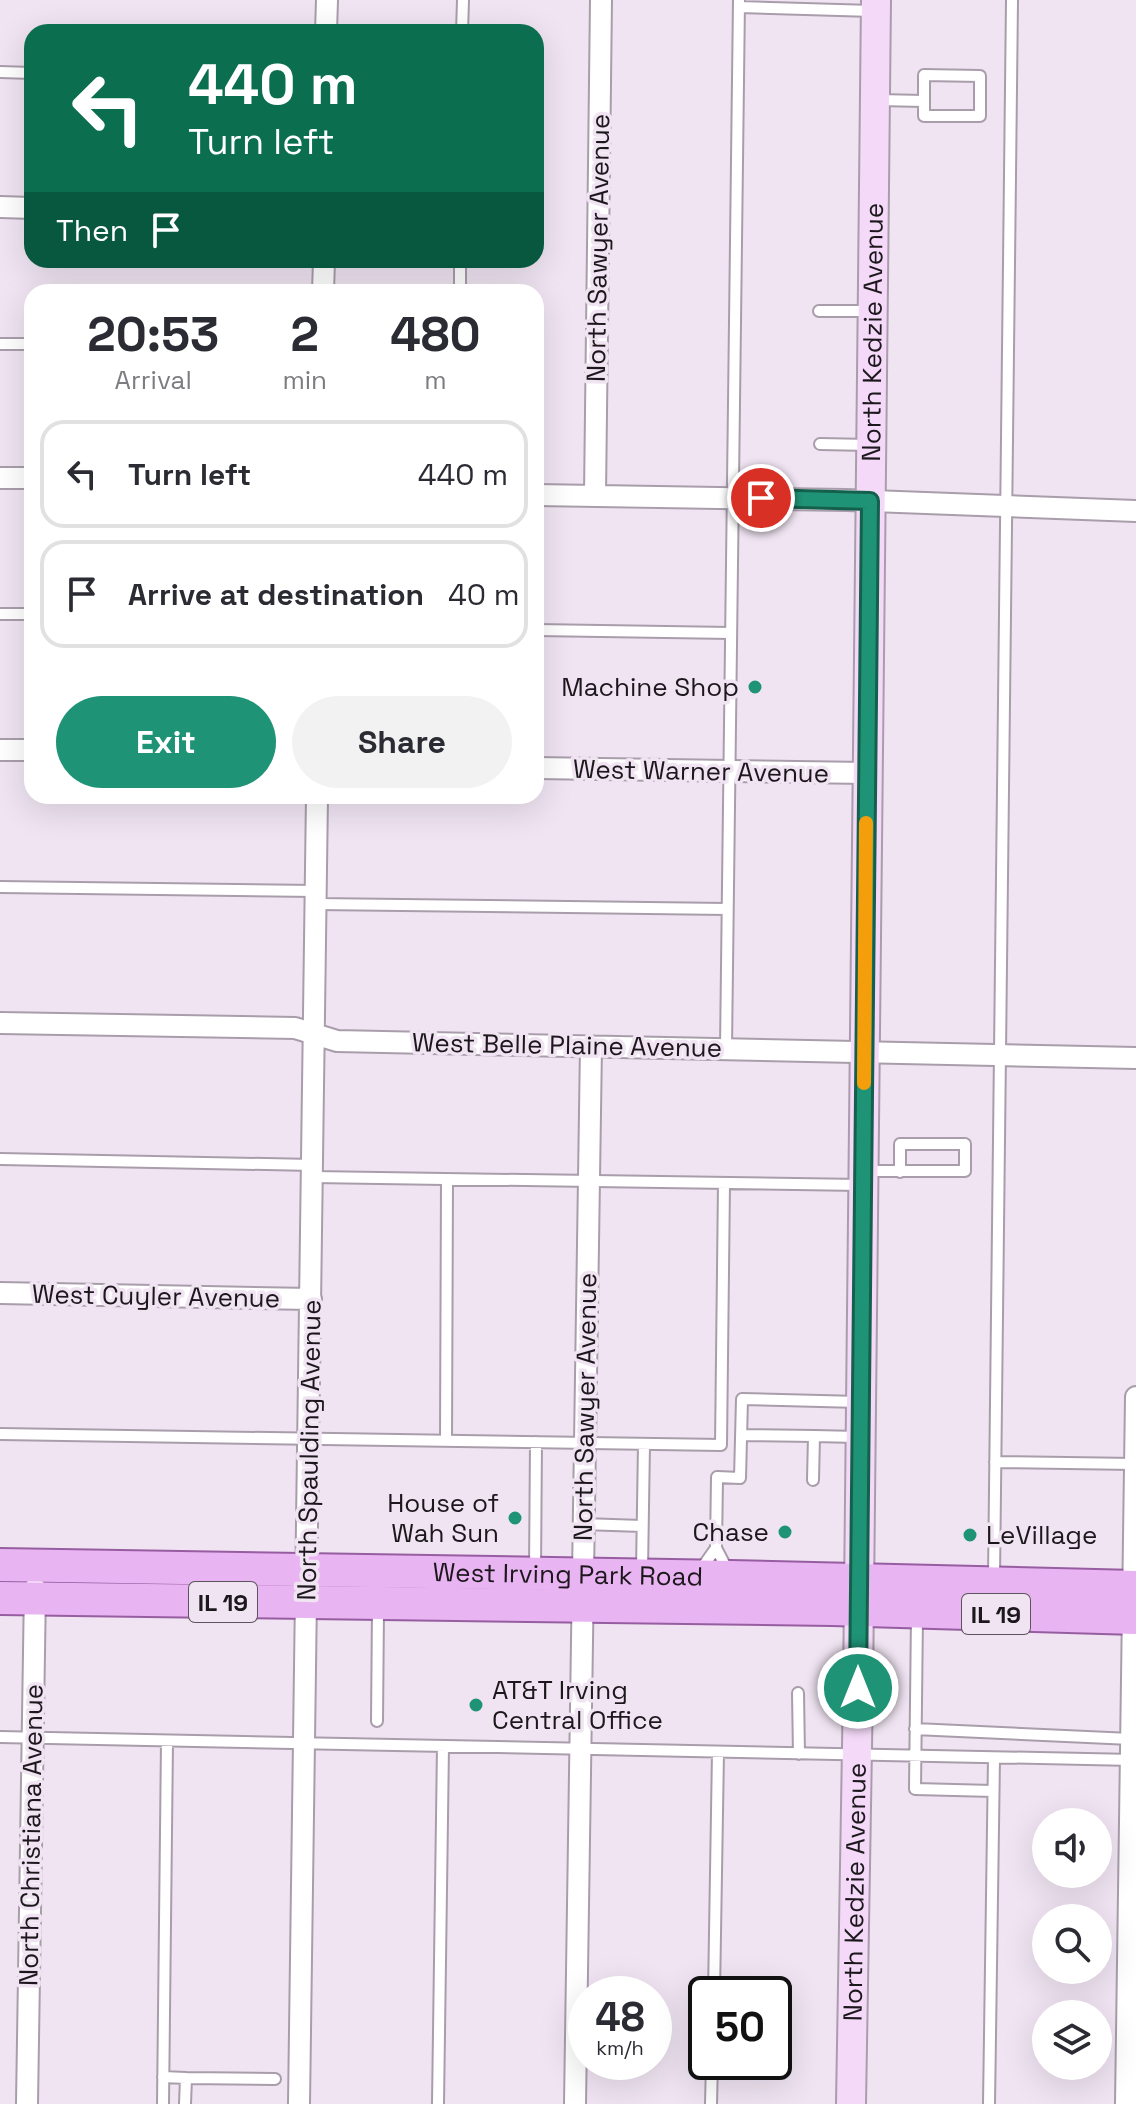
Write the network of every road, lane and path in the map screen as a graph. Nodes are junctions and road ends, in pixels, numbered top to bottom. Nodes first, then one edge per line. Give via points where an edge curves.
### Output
1 (327, 0) edge
2 (463, 0) edge
3 (601, 0) edge
4 (1012, 0) edge
5 (739, 3) edge
6 (876, 5) edge
7 (326, 24) edge
8 (462, 24) edge
9 (0, 72) edge
10 (24, 73) edge
11 (875, 100) junction
12 (924, 101) junction
13 (0, 207) edge
14 (24, 208) edge
15 (819, 311) dead end
16 (872, 311) junction
17 (0, 344) edge
18 (24, 344) edge
19 (820, 444) dead end
20 (871, 445) junction
21 (0, 478) edge
22 (24, 478) edge
23 (544, 495) edge
24 (595, 495) junction
25 (733, 497) junction
26 (870, 501) junction
27 (1007, 507) junction
28 (1136, 511) edge
29 (0, 614) edge
30 (24, 614) edge
31 (544, 630) edge
32 (731, 633) junction
33 (0, 750) edge
34 (24, 750) edge
35 (544, 768) edge
36 (729, 771) junction
37 (867, 773) junction
38 (317, 804) edge
39 (0, 887) edge
40 (316, 898) junction
41 (727, 909) junction
42 (0, 1023) edge
43 (315, 1034) junction
44 (591, 1046) junction
45 (726, 1048) junction
46 (865, 1051) junction
47 (1000, 1055) junction
48 (1136, 1058) edge
49 (0, 1159) edge
50 (313, 1171) junction
51 (900, 1172) junction
52 (863, 1178) junction
53 (447, 1180) junction
54 (588, 1182) junction
55 (724, 1183) junction
56 (0, 1293) edge
57 (311, 1299) junction
58 (1136, 1397) edge
59 (861, 1402) junction
60 (0, 1434) edge
61 (741, 1435) junction
62 (814, 1436) junction
63 (861, 1437) junction
64 (310, 1439) junction
65 (446, 1441) junction
66 (536, 1442) junction
67 (584, 1443) junction
68 (644, 1444) junction
69 (995, 1462) junction
70 (1135, 1464) edge
71 (813, 1480) dead end
72 (583, 1524) junction
73 (642, 1526) junction
74 (716, 1548) junction
75 (0, 1565) edge
76 (35, 1565) junction
77 (308, 1569) junction
78 (642, 1575) junction
79 (697, 1576) junction
80 (731, 1577) junction
81 (378, 1587) junction
82 (535, 1589) junction
83 (583, 1590) junction
84 (859, 1595) junction
85 (917, 1597) junction
86 (0, 1598) edge
87 (35, 1599) junction
88 (994, 1599) junction
89 (1134, 1603) edge
90 (307, 1604) junction
91 (642, 1607) junction
92 (798, 1693) dead end
93 (377, 1721) dead end
94 (915, 1729) junction
95 (0, 1737) edge
96 (33, 1738) junction
97 (1131, 1739) junction
98 (167, 1741) junction
99 (305, 1744) junction
100 (443, 1746) junction
101 (580, 1749) junction
102 (718, 1752) junction
103 (799, 1754) junction
104 (857, 1755) junction
105 (915, 1756) junction
106 (994, 1758) junction
107 (1133, 1760) edge
108 (993, 1791) junction
109 (714, 1976) edge
110 (163, 2077) junction
111 (186, 2078) junction
112 (275, 2079) dead end
113 (712, 2080) edge
114 (27, 2104) edge
115 (163, 2104) edge
116 (185, 2104) edge
117 (299, 2104) edge
118 (438, 2104) edge
119 (575, 2104) edge
120 (711, 2104) edge
121 (851, 2104) edge
122 (989, 2104) edge
123 (1126, 2104) edge

1 - 7 street
2 - 8 lane
3 - 24 street, North Sawyer Avenue
4 - 27 lane
5 - 6 lane
5 - 25 lane
6 - 11 main road, North Kedzie Avenue
9 - 10 lane
11 - 12 lane
11 - 16 main road, North Kedzie Avenue
12 - 12 lane via 924,116 980,116 980,76 924,75
13 - 14 street
15 - 16 lane
16 - 20 main road, North Kedzie Avenue
17 - 18 lane
19 - 20 lane
20 - 26 main road, North Kedzie Avenue
21 - 22 street
23 - 24 street
24 - 25 street
25 - 26 street
25 - 32 lane
26 - 27 street
26 - 37 main road, North Kedzie Avenue
27 - 28 street
27 - 47 lane
29 - 30 lane
31 - 32 lane
32 - 36 lane
33 - 34 street
35 - 36 street, West Warner Avenue
36 - 37 street, West Warner Avenue
36 - 41 lane
37 - 46 main road, North Kedzie Avenue
38 - 40 street, North Spaulding Avenue
39 - 40 lane
40 - 41 lane
40 - 43 street, North Spaulding Avenue
41 - 45 lane
42 - 43 street, West Belle Plaine Avenue via 290,1028
43 - 44 street, West Belle Plaine Avenue via 335,1041
43 - 50 street, North Spaulding Avenue
44 - 45 street, West Belle Plaine Avenue
44 - 54 street, North Sawyer Avenue
45 - 46 street, West Belle Plaine Avenue
46 - 47 street, West Belle Plaine Avenue
46 - 52 main road, North Kedzie Avenue
47 - 48 street, West Belle Plaine Avenue
47 - 69 lane
49 - 50 lane
50 - 53 lane
50 - 57 street, North Spaulding Avenue
51 - 51 lane via 965,1171 965,1144 900,1144
51 - 52 lane
52 - 55 lane
52 - 59 main road, North Kedzie Avenue
53 - 54 lane
53 - 65 lane
54 - 55 lane
54 - 67 street, North Sawyer Avenue
55 - 68 lane via 721,1445
56 - 57 street, West Cuyler Avenue
57 - 64 street, North Spaulding Avenue
58 - 70 street
59 - 61 lane via 742,1399
59 - 63 main road, North Kedzie Avenue
60 - 64 lane
61 - 62 lane
61 - 74 lane via 740,1478 717,1477
62 - 63 lane
62 - 71 lane
63 - 84 main road, North Kedzie Avenue
64 - 65 lane
64 - 77 street, North Spaulding Avenue
65 - 66 lane
66 - 67 lane
66 - 82 lane
67 - 68 lane
67 - 72 street, North Sawyer Avenue
68 - 73 lane
69 - 70 lane
69 - 88 lane
70 - 89 street
72 - 73 lane
72 - 83 street, North Sawyer Avenue
73 - 78 lane
74 - 79 lane
74 - 80 lane
75 - 76 main road, West Irving Park Road / IL 19
76 - 77 main road, West Irving Park Road / IL 19
76 - 87 street, North Christiana Avenue
77 - 81 main road, West Irving Park Road / IL 19
77 - 90 street, North Spaulding Avenue
78 - 79 main road, West Irving Park Road / IL 19
78 - 83 main road, West Irving Park Road / IL 19
78 - 91 lane
79 - 80 main road, West Irving Park Road / IL 19
80 - 84 main road, West Irving Park Road / IL 19
81 - 82 main road, West Irving Park Road / IL 19
81 - 90 main road, West Irving Park Road / IL 19
81 - 93 lane
82 - 83 main road, West Irving Park Road / IL 19
83 - 91 main road, West Irving Park Road / IL 19
83 - 101 street, North Sawyer Avenue
84 - 85 main road, West Irving Park Road / IL 19
84 - 91 main road, West Irving Park Road / IL 19
84 - 104 main road, North Kedzie Avenue
85 - 88 main road, West Irving Park Road / IL 19
85 - 94 lane
86 - 87 main road, West Irving Park Road / IL 19
87 - 90 main road, West Irving Park Road / IL 19
87 - 96 street, North Christiana Avenue
88 - 89 main road, West Irving Park Road / IL 19
89 - 97 street
90 - 99 street, North Spaulding Avenue
92 - 103 lane
94 - 97 lane
94 - 105 lane
95 - 96 lane
96 - 98 lane
96 - 114 street, North Christiana Avenue
97 - 107 street
98 - 99 lane
98 - 110 lane
99 - 100 lane
99 - 117 street, North Spaulding Avenue
100 - 101 lane
100 - 118 lane
101 - 102 lane
101 - 119 street, North Sawyer Avenue
102 - 103 lane
102 - 109 lane
103 - 104 lane
104 - 105 lane
104 - 121 main road, North Kedzie Avenue
105 - 106 lane
105 - 108 lane via 915,1789
106 - 107 lane
106 - 108 lane
107 - 123 street
108 - 122 lane
110 - 111 lane
110 - 115 lane
111 - 112 lane
111 - 116 lane
113 - 120 lane

